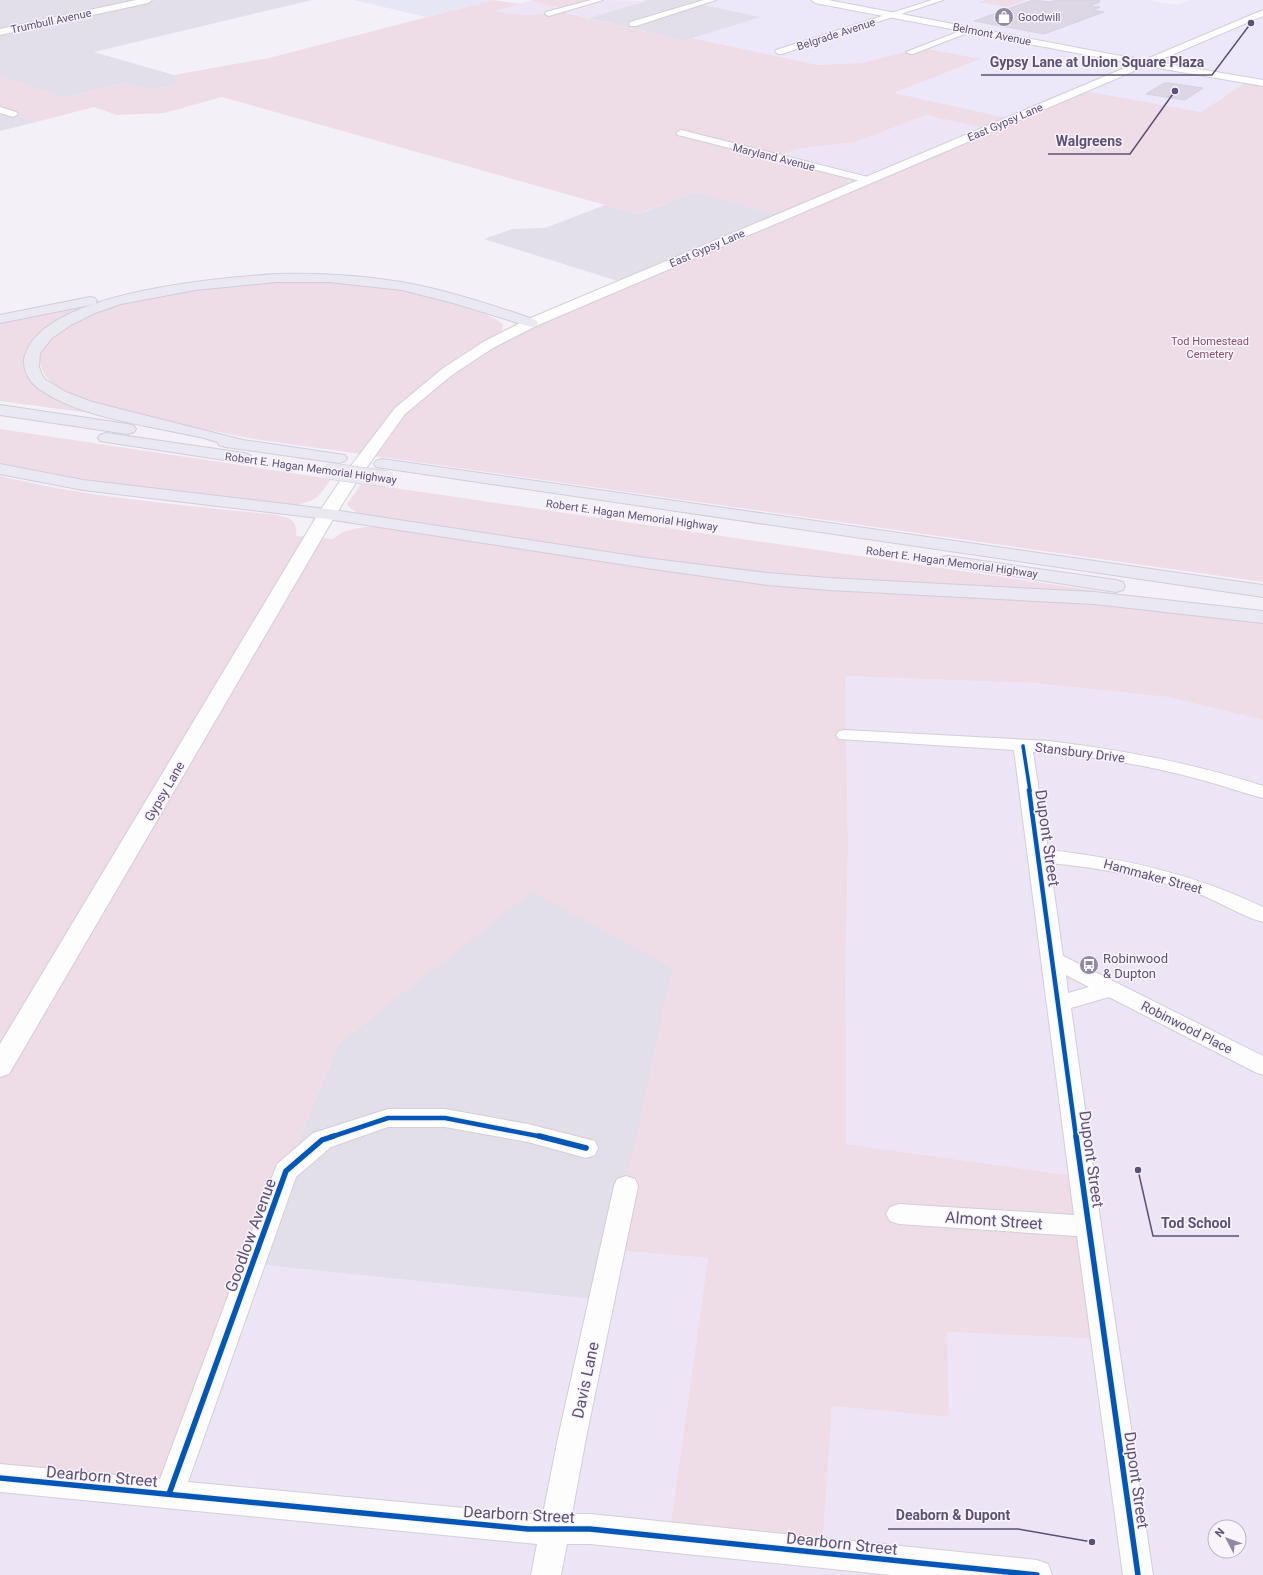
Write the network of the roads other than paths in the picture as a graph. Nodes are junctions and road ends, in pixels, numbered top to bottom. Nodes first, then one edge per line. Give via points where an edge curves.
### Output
1 (148, 0) edge
2 (599, 0) edge
3 (712, 0) edge
4 (815, 0) edge
5 (939, 0) edge
6 (1263, 13) edge
7 (549, 14) dead end
8 (893, 15) junction
9 (633, 24) dead end
10 (971, 30) junction
11 (0, 32) edge
12 (779, 52) dead end
13 (910, 52) dead end
14 (1145, 63) junction
15 (1263, 83) edge
16 (0, 110) edge
17 (13, 114) dead end
18 (681, 133) dead end
19 (868, 180) junction
20 (0, 319) edge
21 (537, 321) junction
22 (0, 410) edge
23 (0, 422) edge
24 (240, 444) junction
25 (335, 464) junction
26 (0, 469) edge
27 (385, 471) junction
28 (327, 514) junction
29 (1263, 592) edge
30 (1263, 608) edge
31 (1263, 617) edge
32 (845, 735) dead end
33 (1023, 746) junction
34 (1263, 792) edge
35 (1039, 855) junction
36 (1263, 915) edge
37 (1053, 960) junction
38 (1111, 988) junction
39 (1059, 1004) junction
40 (1263, 1066) edge
41 (0, 1067) edge
42 (586, 1148) dead end
43 (626, 1186) dead end
44 (899, 1214) dead end
45 (1088, 1226) junction
46 (0, 1478) edge
47 (168, 1494) junction
48 (556, 1529) junction
49 (546, 1575) edge
50 (1037, 1575) edge
51 (1138, 1575) edge

1 - 11 main road, Trumbull Avenue
2 - 7 street
3 - 9 street
4 - 8 main road, Belmont Avenue
5 - 8 street, Belgrade Avenue
6 - 14 main road
8 - 10 main road, Belmont Avenue
8 - 12 street, Belgrade Avenue
10 - 13 street
10 - 14 main road, Belmont Avenue
14 - 15 main road, Belmont Avenue
14 - 19 main road, East Gypsy Lane
16 - 17 street
18 - 19 street, Maryland Avenue
19 - 21 main road, East Gypsy Lane
20 - 21 highway via 176,284 240,276 287,274 364,276 414,283 442,289
21 - 24 highway via 438,293 383,283 323,278 218,282 102,306 79,315 49,333 33,353 30,363 34,374 44,385 66,397 92,407
21 - 28 main road, East Gypsy Lane via 488,345 447,372 400,411
22 - 24 highway, Robert E. Hagan Memorial Highway
23 - 25 highway, Robert E. Hagan Memorial Highway
24 - 25 highway, Robert E. Hagan Memorial Highway
25 - 27 highway, Robert E. Hagan Memorial Highway, bridge
26 - 28 highway via 83,485
27 - 29 highway, Robert E. Hagan Memorial Highway
27 - 30 highway, Robert E. Hagan Memorial Highway
28 - 31 highway via 767,579 1094,598
28 - 41 main road, Gypsy Lane
32 - 33 street, Stansbury Drive
33 - 34 street, Stansbury Drive via 1134,758 1199,772
33 - 35 street, Dupont Street
35 - 36 street, Hammaker Street via 1102,862 1165,876 1208,890
35 - 37 street, Dupont Street
37 - 38 street, Robinwood Place
37 - 39 street, Dupont Street
38 - 39 street
38 - 40 street, Robinwood Place
39 - 45 street, Dupont Street
42 - 47 street, Goodlow Avenue via 528,1133 445,1118 388,1118 322,1140 286,1171
43 - 48 street, Davis Lane via 572,1438
44 - 45 street, Almont Street
45 - 51 street, Dupont Street
46 - 47 street, Dearborn Street
47 - 48 street, Dearborn Street via 528,1529
48 - 49 street, Davis Lane
48 - 50 street, Dearborn Street via 590,1529

